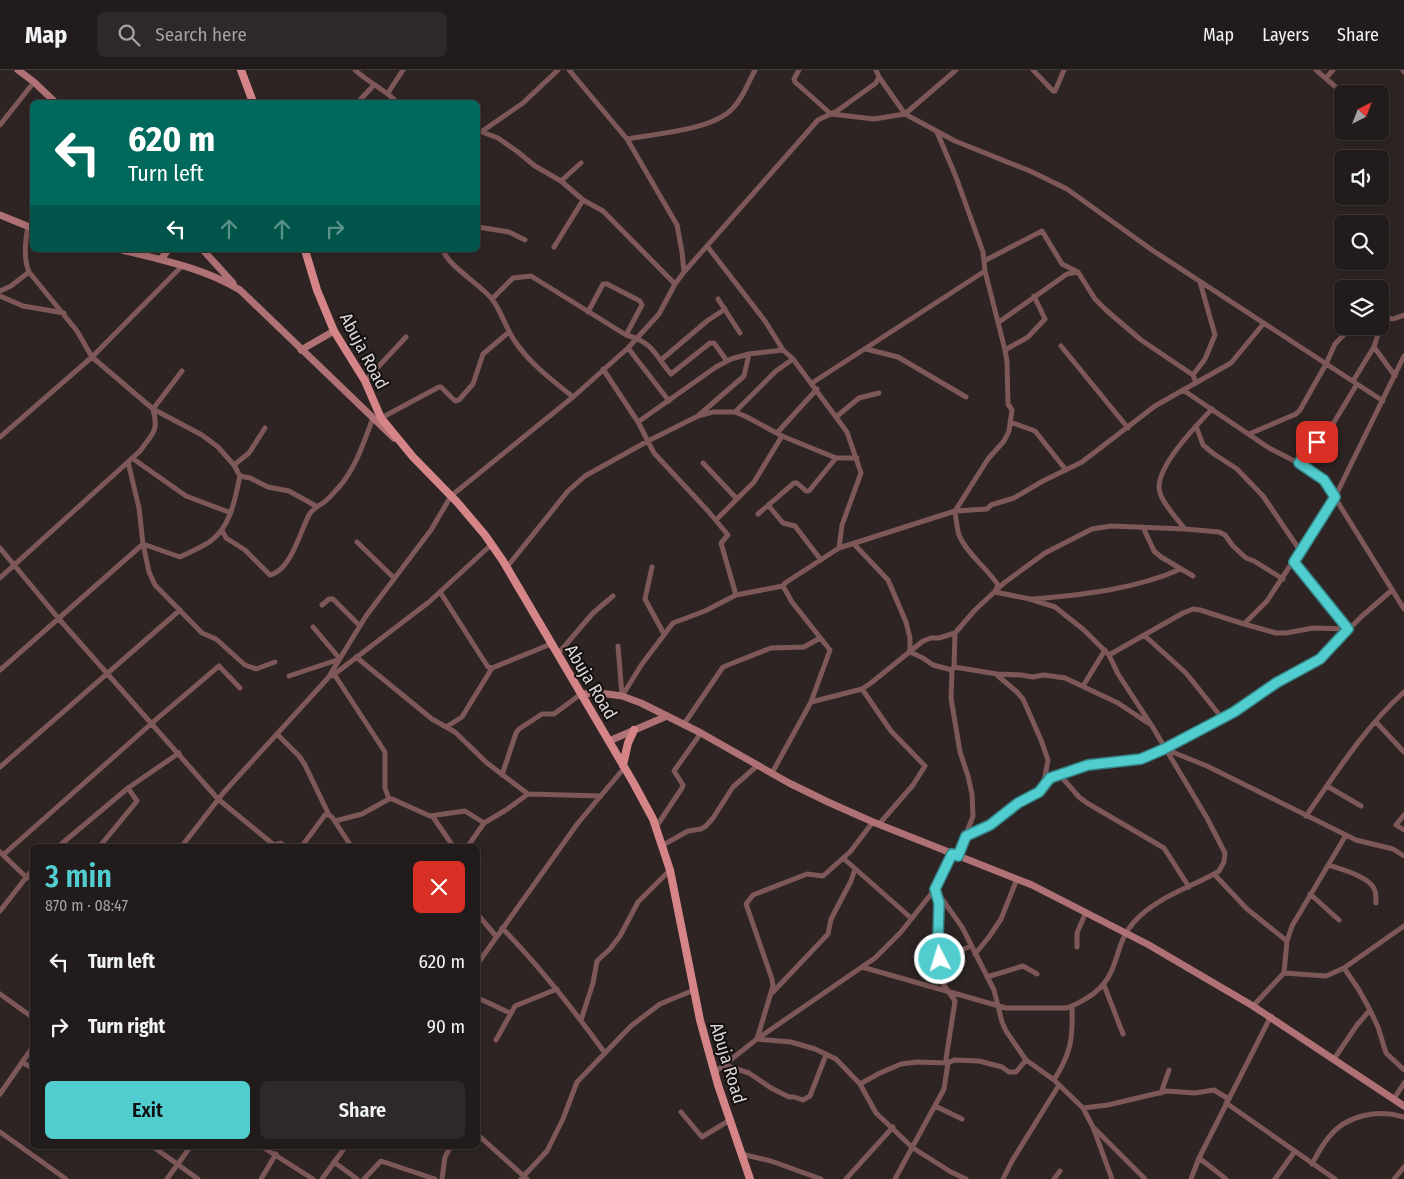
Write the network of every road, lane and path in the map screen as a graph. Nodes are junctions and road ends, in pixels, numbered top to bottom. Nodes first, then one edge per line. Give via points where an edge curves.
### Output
1 (18, 70) edge
2 (241, 70) edge
3 (355, 70) edge
4 (403, 70) edge
5 (558, 70) edge
6 (569, 70) edge
7 (755, 70) edge
8 (799, 70) edge
9 (876, 70) edge
10 (956, 70) edge
11 (1033, 70) edge
12 (1064, 70) edge
13 (1316, 70) edge
14 (1332, 70) edge
15 (879, 77) junction
16 (1326, 78) junction
17 (34, 82) junction
18 (374, 85) junction
19 (1334, 85) edge
20 (388, 93) junction
21 (53, 100) edge
22 (252, 100) edge
23 (360, 100) edge
24 (395, 100) edge
25 (832, 114) junction
26 (905, 114) junction
27 (0, 125) edge
28 (937, 132) junction
29 (480, 133) edge
30 (627, 139) junction
31 (581, 163) dead end
32 (561, 181) junction
33 (583, 200) junction
34 (0, 216) edge
35 (480, 227) edge
36 (30, 228) edge
37 (525, 240) dead end
38 (707, 246) junction
39 (554, 247) dead end
40 (131, 252) edge
41 (166, 252) edge
42 (206, 252) edge
43 (306, 252) edge
44 (444, 252) edge
45 (161, 259) junction
46 (984, 261) junction
47 (182, 266) junction
48 (985, 271) junction
49 (29, 272) junction
50 (684, 272) junction
51 (1078, 272) junction
52 (1200, 282) junction
53 (675, 284) junction
54 (240, 290) junction
55 (0, 291) edge
56 (0, 296) edge
57 (1034, 296) junction
58 (492, 299) junction
59 (718, 299) dead end
60 (724, 309) junction
61 (588, 312) junction
62 (64, 313) junction
63 (1404, 315) edge
64 (1389, 319) edge
65 (999, 322) junction
66 (1264, 323) junction
67 (334, 332) junction
68 (509, 332) junction
69 (740, 333) dead end
70 (626, 335) junction
71 (1344, 335) edge
72 (1377, 335) edge
73 (406, 337) dead end
74 (639, 338) junction
75 (1061, 346) dead end
76 (1374, 347) junction
77 (628, 348) junction
78 (866, 349) junction
79 (302, 350) junction
80 (783, 350) junction
81 (1005, 350) junction
82 (748, 354) junction
83 (1404, 356) edge
84 (92, 357) junction
85 (793, 359) junction
86 (661, 360) junction
87 (727, 361) junction
88 (1326, 364) junction
89 (603, 369) junction
90 (182, 371) dead end
91 (1193, 375) junction
92 (1395, 376) junction
93 (365, 381) junction
94 (812, 383) junction
95 (1196, 383) junction
96 (1355, 383) junction
97 (816, 389) junction
98 (1183, 390) junction
99 (879, 394) dead end
100 (573, 397) junction
101 (966, 397) dead end
102 (669, 401) junction
103 (1383, 401) junction
104 (153, 409) junction
105 (1212, 409) junction
106 (735, 412) junction
107 (698, 416) junction
108 (836, 417) junction
109 (377, 418) junction
110 (638, 422) junction
111 (1010, 422) junction
112 (1196, 426) junction
113 (265, 428) dead end
114 (1128, 428) junction
115 (779, 434) junction
116 (1249, 434) junction
117 (0, 437) edge
118 (648, 441) junction
119 (836, 458) junction
120 (857, 458) junction
121 (130, 460) junction
122 (703, 463) dead end
123 (1299, 463) junction
124 (234, 465) junction
125 (1066, 470) junction
126 (240, 476) junction
127 (451, 496) junction
128 (1335, 497) junction
129 (737, 499) junction
130 (316, 506) junction
131 (768, 506) junction
132 (955, 511) junction
133 (231, 513) junction
134 (758, 514) dead end
135 (716, 520) junction
136 (1143, 528) junction
137 (1185, 529) junction
138 (222, 530) junction
139 (357, 542) dead end
140 (143, 544) junction
141 (492, 544) junction
142 (854, 544) junction
143 (0, 548) edge
144 (839, 548) junction
145 (1301, 552) junction
146 (821, 560) junction
147 (1294, 562) junction
148 (14, 566) junction
149 (507, 567) junction
150 (652, 567) dead end
151 (1181, 568) junction
152 (1193, 576) dead end
153 (0, 578) edge
154 (394, 578) junction
155 (1283, 579) junction
156 (783, 586) junction
157 (1392, 590) junction
158 (440, 592) junction
159 (995, 592) junction
160 (736, 595) junction
161 (613, 596) dead end
162 (1030, 599) junction
163 (322, 605) dead end
164 (1404, 609) edge
165 (180, 610) junction
166 (59, 619) junction
167 (1244, 624) junction
168 (360, 626) junction
169 (313, 627) dead end
170 (1348, 629) junction
171 (955, 633) junction
172 (664, 634) junction
173 (1145, 636) junction
174 (820, 638) junction
175 (551, 644) junction
176 (618, 646) dead end
177 (1105, 650) junction
178 (910, 652) junction
179 (557, 654) junction
180 (1109, 655) junction
181 (356, 657) junction
182 (340, 660) junction
183 (275, 662) dead end
184 (492, 668) junction
185 (953, 669) junction
186 (0, 670) edge
187 (106, 673) junction
188 (334, 674) junction
189 (997, 674) junction
190 (289, 676) dead end
191 (328, 678) junction
192 (1083, 686) junction
193 (240, 688) dead end
194 (862, 689) junction
195 (1404, 692) edge
196 (581, 694) junction
197 (622, 696) junction
198 (811, 702) junction
199 (668, 716) junction
200 (1222, 718) junction
201 (1376, 722) junction
202 (152, 723) junction
203 (684, 724) junction
204 (1152, 726) junction
205 (446, 727) junction
206 (634, 730) junction
207 (701, 733) junction
208 (277, 734) junction
209 (609, 741) junction
210 (1164, 749) junction
211 (1404, 752) edge
212 (178, 754) junction
213 (758, 765) junction
214 (0, 766) edge
215 (624, 766) junction
216 (772, 773) junction
217 (1059, 774) junction
218 (502, 775) junction
219 (1327, 786) junction
220 (128, 788) junction
221 (1042, 788) junction
222 (528, 794) junction
223 (601, 796) junction
224 (218, 799) junction
225 (388, 799) junction
226 (1361, 806) dead end
227 (329, 815) junction
228 (1404, 815) edge
229 (433, 816) junction
230 (1306, 816) junction
231 (335, 821) junction
232 (484, 823) junction
233 (877, 823) junction
234 (656, 827) junction
235 (1404, 830) edge
236 (1346, 835) junction
237 (966, 836) junction
238 (61, 844) edge
239 (102, 844) edge
240 (184, 844) edge
241 (273, 844) edge
242 (303, 844) edge
243 (350, 844) edge
244 (452, 844) edge
245 (469, 844) edge
246 (663, 845) junction
247 (2, 854) edge
248 (955, 855) junction
249 (1404, 856) edge
250 (843, 858) junction
251 (1328, 865) junction
252 (855, 869) junction
253 (670, 870) junction
254 (30, 873) edge
255 (1214, 874) junction
256 (27, 878) junction
257 (1017, 879) junction
258 (1189, 887) junction
259 (935, 889) junction
260 (1310, 894) junction
261 (1376, 903) dead end
262 (0, 911) edge
263 (1086, 912) junction
264 (480, 917) edge
265 (911, 918) junction
266 (1339, 920) dead end
267 (1404, 926) edge
268 (502, 928) junction
269 (1126, 933) junction
270 (496, 936) junction
271 (1287, 940) junction
272 (971, 946) junction
273 (1076, 947) dead end
274 (975, 954) junction
275 (940, 959) junction
276 (480, 960) edge
277 (862, 968) junction
278 (1344, 968) junction
279 (1284, 973) junction
280 (1036, 974) dead end
281 (987, 977) junction
282 (1104, 985) junction
283 (556, 989) junction
284 (694, 990) junction
285 (949, 991) junction
286 (772, 992) junction
287 (0, 994) edge
288 (480, 999) edge
289 (999, 1006) junction
290 (1253, 1006) junction
291 (1072, 1007) junction
292 (1370, 1010) junction
293 (510, 1013) junction
294 (30, 1016) edge
295 (1271, 1016) junction
296 (581, 1020) junction
297 (1122, 1034) dead end
298 (758, 1039) junction
299 (496, 1040) dead end
300 (30, 1051) edge
301 (605, 1053) junction
302 (826, 1055) junction
303 (1334, 1059) junction
304 (1026, 1060) junction
305 (22, 1062) junction
306 (948, 1063) junction
307 (724, 1065) junction
308 (30, 1067) edge
309 (1169, 1070) dead end
310 (1404, 1070) edge
311 (715, 1072) junction
312 (1054, 1080) junction
313 (1404, 1083) edge
314 (860, 1084) junction
315 (1059, 1085) junction
316 (1161, 1092) junction
317 (0, 1094) edge
318 (1229, 1097) junction
319 (1394, 1099) junction
320 (1226, 1103) junction
321 (935, 1106) junction
322 (1404, 1106) edge
323 (1083, 1108) junction
324 (681, 1112) dead end
325 (1404, 1117) edge
326 (962, 1119) dead end
327 (730, 1120) junction
328 (1093, 1127) junction
329 (893, 1128) junction
330 (0, 1132) edge
331 (480, 1137) edge
332 (913, 1148) junction
333 (156, 1149) edge
334 (190, 1149) edge
335 (267, 1149) edge
336 (344, 1149) edge
337 (449, 1149) edge
338 (1294, 1151) junction
339 (276, 1154) junction
340 (741, 1154) junction
341 (1198, 1158) junction
342 (334, 1162) junction
343 (178, 1164) junction
344 (1312, 1164) junction
345 (1404, 1167) edge
346 (1060, 1171) dead end
347 (811, 1177) edge
348 (524, 1178) edge
349 (66, 1179) edge
350 (167, 1179) edge
351 (198, 1179) edge
352 (261, 1179) edge
353 (313, 1179) edge
354 (322, 1179) edge
355 (357, 1179) edge
356 (364, 1179) edge
357 (435, 1179) edge
358 (442, 1179) edge
359 (750, 1179) edge
360 (821, 1179) edge
361 (848, 1179) edge
362 (896, 1179) edge
363 (966, 1179) edge
364 (1003, 1179) edge
365 (1054, 1179) edge
366 (1112, 1179) edge
367 (1145, 1179) edge
368 (1191, 1179) edge
369 (1226, 1179) edge
370 (1275, 1179) edge
371 (1335, 1179) edge
372 (1394, 1179) edge

1 - 17 street
2 - 22 main road
3 - 18 street
4 - 20 street
5 - 29 street via 523,103
6 - 30 street
7 - 30 street via 743,94 725,115 692,129
8 - 25 street via 795,82
9 - 15 street
10 - 26 street
11 - 12 street via 1055,91
13 - 16 street
14 - 16 street
15 - 25 street via 876,83
15 - 26 street
16 - 19 street
17 - 21 street
17 - 27 street
18 - 20 street
18 - 23 street
20 - 24 street
25 - 26 street via 870,120
25 - 38 street via 818,120
26 - 28 street
28 - 46 street via 976,230
28 - 52 street via 1067,189
29 - 32 street via 498,138
30 - 50 street via 677,225
31 - 32 street
32 - 33 street
33 - 39 street
33 - 53 street via 608,215
34 - 36 street
35 - 37 street via 509,232
36 - 49 street via 25,252
38 - 50 street
38 - 80 street via 765,321
40 - 45 street
41 - 45 street
42 - 54 street
43 - 67 main road, Abuja Road
44 - 58 street
45 - 47 street
46 - 48 street
46 - 51 street via 1042,231 1062,264
47 - 54 street via 202,271
47 - 84 street
48 - 65 street
48 - 78 street
49 - 55 street
49 - 62 street
50 - 53 street
51 - 57 street via 1068,274
51 - 91 street via 1106,310 1141,340
52 - 66 street
52 - 91 street via 1215,335 1205,359
53 - 74 street via 659,314
54 - 79 street
56 - 62 street via 23,306
57 - 65 street
57 - 81 street via 1046,319 1028,337
58 - 61 street via 513,278 531,276
58 - 68 street
59 - 60 street
60 - 69 street
60 - 86 street
61 - 70 street
61 - 70 street via 603,284 640,301 642,305
62 - 84 street
63 - 64 street
65 - 81 street
66 - 88 street
66 - 95 street via 1231,363
67 - 79 street
67 - 93 main road, Abuja Road
68 - 100 street via 544,373
68 - 109 street via 483,354 473,384 459,400 454,400 439,387
70 - 74 street
71 - 88 street via 1335,344
72 - 76 street
73 - 93 street
74 - 77 street
74 - 86 street
75 - 114 street
76 - 92 street
76 - 96 street
77 - 89 street
77 - 102 street
78 - 94 street
78 - 101 street via 898,357
79 - 109 street
80 - 82 street
80 - 85 street
81 - 111 street via 1008,404 1012,410
82 - 87 street
82 - 107 street via 744,376
83 - 92 street
84 - 104 street
84 - 117 street
85 - 94 street
85 - 106 street via 776,371
86 - 87 street via 671,374 712,343
87 - 102 street
88 - 96 street
88 - 116 street via 1296,414
89 - 100 street
89 - 110 street
90 - 104 street
91 - 95 street
92 - 103 street
93 - 109 main road, Abuja Road
94 - 97 street
95 - 98 street
96 - 103 street
96 - 123 street via 1330,429
97 - 108 street
97 - 115 street
98 - 105 street
98 - 114 street via 1155,406
99 - 108 street via 859,398
100 - 127 street
102 - 110 street
103 - 128 street
104 - 121 street via 155,430
104 - 124 street via 202,435
105 - 112 street
105 - 116 street
106 - 107 street
106 - 115 street
107 - 118 street
108 - 120 street via 847,432
109 - 127 main road, Abuja Road
109 - 130 street via 349,474 322,504
110 - 118 street
111 - 125 street via 1035,431
111 - 132 street via 1004,441 977,475
112 - 137 street via 1160,478 1159,493
112 - 145 street via 1203,445 1237,470 1262,496
113 - 124 street via 249,453
114 - 125 street
115 - 119 street
115 - 129 street via 754,482
116 - 123 street
118 - 135 street via 654,454
118 - 149 street via 579,481
119 - 120 street
119 - 131 street via 809,491 794,483
120 - 144 street via 861,473 842,524
121 - 133 street via 186,496
121 - 140 street
121 - 148 street
122 - 129 street
123 - 128 street via 1324,480
124 - 126 street
125 - 132 street via 987,509
126 - 130 street via 289,491
126 - 133 street
127 - 141 main road, Abuja Road
127 - 154 street via 431,530
128 - 145 street
128 - 157 street
129 - 135 street
130 - 138 street via 290,557 275,574 270,575 245,550 226,538
131 - 134 street
131 - 146 street via 783,523 794,526
132 - 142 street
132 - 159 street via 959,534 967,548 992,575 998,585
133 - 138 street
135 - 160 street via 728,535 721,543
136 - 137 street
136 - 151 street via 1154,551
136 - 159 street via 1111,526 1092,529 1045,553
137 - 155 street via 1211,530 1225,535 1246,558
138 - 140 street via 212,540 180,557
139 - 154 street
140 - 165 street via 149,572
140 - 166 street
141 - 149 main road, Abuja Road
141 - 158 street
142 - 144 street
142 - 178 street via 888,580 906,622
143 - 148 street
144 - 146 street
145 - 147 street
146 - 156 street
147 - 155 street
147 - 170 street
148 - 153 street
148 - 166 street
149 - 175 main road, Abuja Road
150 - 172 street via 645,599
151 - 152 street
151 - 162 street via 1160,578 1077,596
154 - 168 street
155 - 167 street via 1268,601
156 - 160 street
156 - 174 street
157 - 164 street
157 - 170 street
158 - 181 street
158 - 184 street via 485,666
159 - 162 street
159 - 171 street
160 - 172 street via 673,622
161 - 179 street via 593,613
162 - 177 street via 1054,607
163 - 168 street via 333,599
165 - 183 street via 202,633 216,639 251,668
165 - 187 street
166 - 186 street
166 - 187 street
167 - 170 street via 1281,633 1313,628
167 - 173 street via 1193,610
168 - 182 street
169 - 182 street
170 - 200 street via 1320,659
171 - 178 street via 923,641
171 - 185 street
172 - 197 street
173 - 180 street
173 - 200 street via 1186,672
174 - 198 street via 830,650
174 - 203 street via 804,646 771,648 723,667
175 - 179 main road, Abuja Road
175 - 184 street
176 - 197 street
177 - 180 street
177 - 192 street
178 - 185 street via 933,665
178 - 194 street
179 - 196 main road, Abuja Road
180 - 204 street
181 - 188 street
181 - 205 street
182 - 190 street
182 - 191 street
184 - 205 street via 462,717
185 - 189 street
185 - 237 street via 952,698 960,752 972,794 973,816
187 - 202 street
187 - 214 street
188 - 191 street
188 - 225 street via 385,752
189 - 192 street via 1044,675 1065,678
189 - 221 street via 1023,699 1041,740 1048,760
191 - 208 street
192 - 204 street via 1135,713
193 - 202 street via 219,666
194 - 198 street
194 - 233 street via 891,731 925,766 914,784
195 - 201 street
196 - 197 street
196 - 209 main road, Abuja Road
196 - 218 street via 554,714 542,714 516,732
197 - 199 street
198 - 216 street
199 - 203 street
199 - 206 street
200 - 210 street
201 - 211 street
201 - 219 street
202 - 212 street
202 - 247 street
203 - 207 street
204 - 210 street
205 - 218 street
206 - 209 street
206 - 215 main road via 628,742
207 - 213 street
207 - 234 street via 674,771 683,785
208 - 224 street
208 - 227 street via 306,765
209 - 215 main road, Abuja Road
210 - 217 street via 1141,759 1088,765
210 - 230 street via 1207,766
210 - 255 street via 1225,853 1224,862
212 - 220 street
212 - 224 street
213 - 216 street
213 - 246 street via 733,787 706,826 688,831
215 - 223 street
215 - 234 main road, Abuja Road
216 - 233 street
217 - 221 street via 1050,778
217 - 258 street via 1087,803 1164,848
218 - 222 street
219 - 226 street
219 - 230 street
220 - 238 street
220 - 239 street via 137,801
221 - 237 street via 990,825
222 - 223 street
222 - 232 street
223 - 268 street
224 - 240 street
224 - 241 street
225 - 229 street
225 - 231 street via 362,814
227 - 231 street
227 - 242 street via 324,815
228 - 235 street via 1396,825
229 - 232 street via 465,812
229 - 244 street
230 - 236 street
231 - 243 street
232 - 245 street
233 - 248 street
233 - 250 street
234 - 246 main road, Abuja Road
236 - 249 street via 1393,849
236 - 251 street
237 - 248 street
246 - 253 main road, Abuja Road
247 - 256 street
248 - 257 street
248 - 259 street
250 - 252 street
250 - 286 street via 823,876 807,874 747,900 772,979
251 - 260 street
251 - 261 street via 1358,875 1371,884 1376,890
252 - 265 street
252 - 286 street via 831,919 828,934
253 - 284 main road, Abuja Road
253 - 296 street via 638,902 620,936 597,961
254 - 256 street
255 - 258 street
255 - 271 street via 1247,909
256 - 262 street
257 - 263 street
257 - 274 street via 1001,919
258 - 269 street via 1148,910
259 - 265 street
259 - 272 street via 962,927
259 - 275 street via 939,903
260 - 266 street
260 - 271 street
263 - 269 street
263 - 273 street via 1077,933
264 - 270 street
265 - 277 street via 901,932
267 - 278 street
268 - 270 street
268 - 283 street
269 - 282 street via 1112,974
269 - 290 street
270 - 276 street
271 - 279 street
272 - 274 street
272 - 275 street
274 - 281 street
275 - 285 street via 941,981
277 - 285 street
277 - 298 street
278 - 279 street via 1326,976
278 - 292 street
279 - 290 street
280 - 281 street via 1023,966
281 - 289 street
282 - 291 street
282 - 297 street
283 - 293 street via 515,1006
283 - 296 street
284 - 301 street via 660,1004 631,1026
284 - 311 main road, Abuja Road
285 - 289 street
285 - 306 street via 955,1001
286 - 298 street
287 - 294 street
288 - 293 street
289 - 291 street
289 - 304 street via 1006,1031
290 - 295 street
291 - 312 street via 1070,1047
292 - 303 street
292 - 310 street via 1386,1053
293 - 299 street
295 - 303 street
295 - 318 street
296 - 301 street
298 - 302 street via 791,1042
298 - 307 street
300 - 305 street
301 - 348 street via 577,1082 548,1151
302 - 307 street via 810,1096 803,1100 788,1097 749,1074
302 - 314 street via 836,1059
303 - 319 street
304 - 306 street via 1013,1073 979,1062 954,1060
304 - 312 street
305 - 308 street
305 - 317 street
306 - 314 street via 901,1064
306 - 321 street via 944,1089
307 - 311 street
309 - 316 street
311 - 327 main road, Abuja Road
312 - 315 street
313 - 319 street
314 - 329 street via 876,1113
315 - 323 street
315 - 364 street
316 - 318 street via 1214,1090
316 - 323 street
318 - 320 street
319 - 322 street
320 - 338 street
320 - 341 street
321 - 326 street
321 - 332 street
323 - 328 street
324 - 327 street via 702,1137
325 - 344 street via 1364,1114 1351,1119 1330,1135
327 - 340 main road, Abuja Road
328 - 366 street
328 - 367 street
329 - 332 street
329 - 361 street
330 - 349 street
331 - 348 street
332 - 362 street
332 - 363 street
333 - 343 street
334 - 343 street
335 - 339 street
336 - 342 street
337 - 358 street
338 - 344 street
338 - 370 street
339 - 352 street
339 - 353 street
340 - 347 street via 771,1161
340 - 359 main road, Abuja Road
341 - 368 street
341 - 369 street
342 - 354 street
342 - 355 street
343 - 350 street
343 - 351 street
344 - 371 street
345 - 372 street
346 - 365 street
347 - 360 street
356 - 357 street via 381,1161

